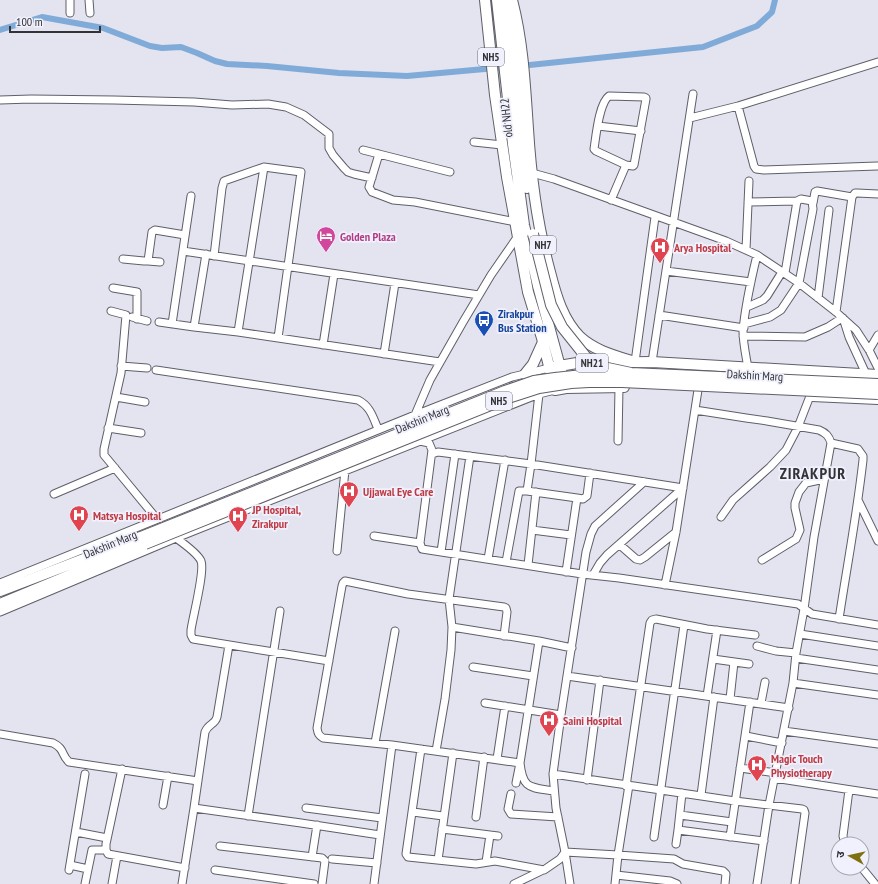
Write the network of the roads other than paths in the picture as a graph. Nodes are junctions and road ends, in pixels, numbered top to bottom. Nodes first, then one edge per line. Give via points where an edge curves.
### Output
1 (70, 0) edge
2 (89, 0) edge
3 (485, 0) edge
4 (497, 0) edge
5 (506, 0) edge
6 (512, 0) edge
7 (90, 12) dead end
8 (70, 13) dead end
9 (509, 27) junction
10 (878, 62) edge
11 (516, 84) junction
12 (693, 94) dead end
13 (0, 100) edge
14 (738, 106) junction
15 (690, 118) junction
16 (598, 126) junction
17 (641, 131) junction
18 (474, 142) dead end
19 (502, 144) junction
20 (363, 150) dead end
21 (380, 154) junction
22 (626, 165) junction
23 (878, 166) edge
24 (264, 168) junction
25 (450, 172) dead end
26 (532, 173) junction
27 (372, 178) junction
28 (749, 181) dead end
29 (878, 194) edge
30 (192, 196) dead end
31 (852, 197) junction
32 (611, 200) junction
33 (797, 201) junction
34 (748, 202) junction
35 (813, 203) junction
36 (829, 210) dead end
37 (655, 217) junction
38 (516, 222) junction
39 (674, 223) junction
40 (185, 235) junction
41 (518, 236) junction
42 (746, 250) junction
43 (183, 251) junction
44 (210, 255) junction
45 (758, 255) junction
46 (123, 258) dead end
47 (148, 260) junction
48 (249, 261) junction
49 (160, 262) dead end
50 (288, 267) junction
51 (666, 271) junction
52 (784, 272) junction
53 (334, 274) junction
54 (751, 282) junction
55 (395, 283) junction
56 (799, 283) junction
57 (112, 288) dead end
58 (479, 296) junction
59 (818, 298) junction
60 (747, 307) junction
61 (110, 311) dead end
62 (836, 312) junction
63 (126, 315) junction
64 (659, 315) junction
65 (842, 318) junction
66 (137, 319) junction
67 (147, 321) dead end
68 (160, 322) dead end
69 (172, 324) junction
70 (744, 326) junction
71 (194, 327) junction
72 (238, 332) junction
73 (878, 335) edge
74 (744, 336) junction
75 (278, 338) junction
76 (543, 342) junction
77 (323, 345) junction
78 (869, 350) junction
79 (384, 354) junction
80 (440, 362) junction
81 (635, 362) junction
82 (652, 362) junction
83 (122, 366) junction
84 (554, 367) junction
85 (147, 368) dead end
86 (748, 368) junction
87 (878, 368) edge
88 (156, 370) dead end
89 (631, 373) junction
90 (525, 374) junction
91 (866, 374) junction
92 (878, 375) edge
93 (878, 384) edge
94 (619, 387) junction
95 (566, 388) junction
96 (555, 390) junction
97 (698, 390) junction
98 (539, 394) junction
99 (878, 394) edge
100 (810, 396) junction
101 (116, 397) junction
102 (878, 399) edge
103 (145, 402) dead end
104 (695, 410) junction
105 (415, 415) junction
106 (798, 427) junction
107 (108, 428) junction
108 (378, 429) junction
109 (141, 433) dead end
110 (420, 441) junction
111 (618, 441) dead end
112 (831, 443) junction
113 (432, 454) junction
114 (455, 454) junction
115 (470, 456) junction
116 (505, 460) junction
117 (531, 464) junction
118 (115, 468) junction
119 (345, 470) junction
120 (590, 473) junction
121 (824, 479) junction
122 (644, 482) junction
123 (683, 488) junction
124 (230, 489) junction
125 (527, 491) junction
126 (536, 492) junction
127 (54, 494) dead end
128 (577, 498) junction
129 (858, 500) junction
130 (241, 512) junction
131 (721, 516) dead end
132 (157, 519) junction
133 (532, 530) junction
134 (676, 532) junction
135 (571, 535) junction
136 (374, 536) dead end
137 (176, 538) junction
138 (143, 540) junction
139 (878, 541) edge
140 (420, 543) junction
141 (620, 545) junction
142 (337, 551) dead end
143 (441, 552) junction
144 (456, 554) junction
145 (488, 559) junction
146 (762, 560) dead end
147 (506, 562) junction
148 (528, 565) junction
149 (566, 572) junction
150 (582, 574) junction
151 (593, 575) junction
152 (0, 583) edge
153 (665, 585) junction
154 (0, 591) edge
155 (449, 599) junction
156 (0, 604) edge
157 (804, 609) junction
158 (280, 611) dead end
159 (0, 612) edge
160 (839, 619) junction
161 (684, 624) junction
162 (878, 625) edge
163 (452, 627) junction
164 (717, 630) junction
165 (395, 631) dead end
166 (800, 634) junction
167 (755, 635) dead end
168 (504, 636) junction
169 (539, 642) junction
170 (229, 645) junction
171 (757, 646) dead end
172 (878, 646) edge
173 (572, 648) junction
174 (275, 652) junction
175 (796, 655) junction
176 (713, 659) junction
177 (329, 661) junction
178 (734, 662) junction
179 (748, 664) dead end
180 (473, 666) dead end
181 (878, 670) edge
182 (534, 676) junction
183 (567, 676) junction
184 (600, 680) junction
185 (765, 682) dead end
186 (793, 683) junction
187 (641, 687) junction
188 (675, 691) junction
189 (878, 695) edge
190 (710, 696) junction
191 (730, 699) junction
192 (750, 702) junction
193 (485, 703) dead end
194 (761, 703) junction
195 (505, 706) junction
196 (788, 708) junction
197 (528, 710) junction
198 (561, 715) junction
199 (784, 731) junction
200 (0, 734) edge
201 (746, 736) junction
202 (375, 743) junction
203 (782, 743) junction
204 (878, 744) edge
205 (392, 745) junction
206 (422, 749) junction
207 (436, 751) junction
208 (452, 753) junction
209 (484, 757) junction
210 (497, 759) junction
211 (520, 763) junction
212 (740, 768) junction
213 (122, 769) junction
214 (85, 774) dead end
215 (553, 774) junction
216 (168, 776) junction
217 (775, 776) junction
218 (587, 780) junction
219 (198, 781) junction
220 (516, 783) dead end
221 (627, 785) junction
222 (661, 790) junction
223 (849, 790) junction
224 (554, 791) junction
225 (682, 793) junction
226 (511, 794) dead end
227 (878, 794) edge
228 (700, 795) junction
229 (735, 801) junction
230 (163, 805) dead end
231 (769, 805) junction
232 (194, 808) junction
233 (306, 808) dead end
234 (413, 812) junction
235 (680, 815) junction
236 (248, 816) junction
237 (444, 816) junction
238 (476, 817) dead end
239 (558, 817) junction
240 (382, 818) junction
241 (732, 822) junction
242 (317, 825) junction
243 (442, 829) junction
244 (678, 830) junction
245 (76, 832) junction
246 (380, 835) junction
247 (490, 835) junction
248 (498, 836) dead end
249 (843, 836) edge
250 (654, 837) dead end
251 (730, 837) junction
252 (107, 838) junction
253 (764, 841) junction
254 (676, 844) dead end
255 (220, 846) dead end
256 (106, 850) junction
257 (565, 852) junction
258 (618, 855) junction
259 (117, 856) junction
260 (312, 856) junction
261 (332, 858) dead end
262 (438, 860) junction
263 (486, 862) junction
264 (377, 863) junction
265 (185, 868) junction
266 (88, 869) junction
267 (215, 870) dead end
268 (544, 870) junction
269 (616, 875) junction
270 (85, 884) edge
271 (112, 884) edge
272 (182, 884) edge
273 (314, 884) edge
274 (322, 884) edge
275 (374, 884) edge
276 (514, 884) edge
277 (570, 884) edge
278 (615, 884) edge
279 (677, 884) edge
280 (724, 884) edge
281 (757, 884) edge
282 (795, 884) edge

1 - 8 street
2 - 7 street
3 - 19 highway, NH5
4 - 9 highway, NH5
5 - 9 highway
6 - 9 highway, NH7
9 - 11 highway, NH7
9 - 11 highway, NH5
10 - 14 street
11 - 26 highway, NH7
11 - 84 highway, NH5 via 524,225
11 - 89 highway, old NH22, bridge via 534,234 551,305 562,327 586,357 603,367
12 - 15 street
13 - 27 street via 114,100 268,104 286,107 304,115 329,134 329,148 348,172
14 - 15 street
14 - 23 street via 756,169
15 - 39 street
16 - 17 street
16 - 17 street via 601,110 609,96 644,97 646,105
16 - 22 street via 594,148 596,151
17 - 22 street via 634,166
18 - 19 street
19 - 38 highway, NH5
20 - 21 street
21 - 25 street
21 - 27 street
22 - 32 street
24 - 44 street via 224,181
24 - 48 street
24 - 50 street via 301,172
26 - 32 street
26 - 81 highway, NH7 via 544,250 560,306 581,338 597,349
27 - 38 street via 369,187 372,192 393,200 416,202
28 - 34 street
29 - 31 street via 855,193
30 - 40 street
31 - 35 street via 817,191
31 - 62 street
32 - 37 street
33 - 34 street
33 - 35 street via 801,199
33 - 52 street
34 - 42 street
35 - 56 street
36 - 59 street
37 - 39 street
37 - 81 street
38 - 41 highway, NH5
39 - 42 street
39 - 51 street
40 - 43 street
40 - 47 street via 155,230 152,232
41 - 58 street
41 - 76 highway, NH5 via 528,292
42 - 45 street
43 - 44 street
43 - 69 street
44 - 48 street
44 - 71 street
45 - 52 street
45 - 54 street
46 - 47 street
47 - 49 street
48 - 50 street
48 - 72 street
50 - 53 street
50 - 75 street
51 - 54 street
51 - 64 street
52 - 56 street
52 - 60 street via 763,300
53 - 55 street
53 - 77 street
54 - 60 street
55 - 58 street
55 - 79 street
56 - 59 street
56 - 70 street via 781,310 770,317
57 - 66 street via 137,292
58 - 80 street
59 - 62 street
60 - 70 street
61 - 63 street
62 - 65 street
63 - 66 street
63 - 83 street
64 - 70 street
64 - 82 street
65 - 74 street via 822,330 805,336
65 - 78 street via 856,330
65 - 91 street
66 - 67 street
68 - 69 street
69 - 71 street
70 - 74 street
71 - 72 street
72 - 75 street
73 - 78 street
74 - 86 street
75 - 77 street
76 - 84 highway
76 - 90 highway via 533,364
77 - 79 street
78 - 87 street
79 - 80 street
80 - 105 street
81 - 82 highway, Dakshin Marg / NH7
81 - 84 highway, Dakshin Marg / NH21 via 577,363
82 - 86 highway, Dakshin Marg / NH7
83 - 85 street
83 - 101 street
84 - 90 street, Dakshin Marg / NH21
84 - 95 highway
84 - 96 highway
86 - 91 highway, Dakshin Marg / NH7
88 - 108 street via 358,400 369,409
89 - 93 highway, NH5, bridge
89 - 138 highway, Dakshin Marg / NH5, bridge via 534,381
90 - 105 street, Dakshin Marg / NH5
91 - 92 highway, Dakshin Marg / NH7
91 - 99 highway
94 - 95 highway
94 - 97 highway
94 - 111 street
95 - 96 highway
96 - 98 street, Dakshin Marg / NH5
97 - 100 highway
97 - 104 street
98 - 110 street, Dakshin Marg / NH5
98 - 117 street
99 - 138 highway, Dakshin Marg / NH5, bridge via 622,382 571,383 539,388
100 - 102 highway
100 - 106 street
101 - 103 street
101 - 107 street
104 - 106 street
104 - 123 street
105 - 108 street, Dakshin Marg / NH5
106 - 112 street via 825,432
106 - 131 street via 782,456 734,500
107 - 109 street
107 - 118 street via 104,455
108 - 124 street, Dakshin Marg / NH5
110 - 113 street via 429,443
110 - 119 street, Dakshin Marg / NH5
112 - 121 street
112 - 129 street via 858,449 862,456
113 - 114 street
113 - 140 street
114 - 115 street
114 - 143 street
115 - 116 street
115 - 144 street
116 - 117 street
116 - 145 street
117 - 120 street
117 - 125 street
118 - 127 street
118 - 132 street
119 - 130 street, Dakshin Marg / NH5
119 - 142 street
120 - 122 street
120 - 128 street via 587,496 583,499
121 - 146 street via 806,483 799,492 795,508 800,530 796,539
121 - 157 street
122 - 123 street
122 - 150 street via 595,526 587,547
123 - 134 street
123 - 141 street
124 - 130 street
124 - 132 street, Dakshin Marg / NH5
125 - 126 street
125 - 147 street via 521,490 518,493
126 - 128 street
126 - 133 street
128 - 135 street
129 - 139 street
129 - 160 street
130 - 137 street, Dakshin Marg / NH5
132 - 152 street, Dakshin Marg / NH5
133 - 135 street
133 - 148 street
134 - 141 street via 640,560
134 - 153 street
135 - 149 street
136 - 140 street
137 - 159 street, Dakshin Marg / NH5
137 - 170 street via 199,557 202,563 190,635 193,639
138 - 154 highway, Dakshin Marg
138 - 156 highway, Dakshin Marg
140 - 143 street via 422,550
141 - 151 street via 604,559
143 - 144 street
144 - 145 street
144 - 155 street
145 - 147 street
147 - 148 street
148 - 149 street
149 - 150 street
150 - 151 street
150 - 173 street
151 - 153 street
153 - 157 street via 798,604
155 - 163 street
155 - 168 street via 506,608
155 - 177 street via 408,594 345,581
157 - 160 street via 812,614
157 - 166 street
158 - 174 street
160 - 162 street
161 - 164 street
161 - 187 street via 656,619 650,622
161 - 188 street
163 - 168 street
163 - 207 street via 445,699
164 - 167 street
164 - 176 street
165 - 202 street
166 - 172 street
166 - 175 street
168 - 169 street
169 - 173 street
169 - 182 street
170 - 174 street
170 - 219 street via 217,717 207,728
171 - 175 street
173 - 183 street
174 - 177 street
174 - 236 street
175 - 181 street
175 - 186 street
176 - 178 street
176 - 190 street
177 - 202 street via 318,733 323,738
178 - 179 street
178 - 191 street
180 - 182 street
182 - 197 street
183 - 184 street
183 - 198 street
184 - 187 street
184 - 218 street
185 - 194 street
186 - 189 street
186 - 196 street
187 - 188 street
187 - 221 street
188 - 190 street
188 - 222 street
190 - 191 street
190 - 228 street
191 - 192 street
192 - 194 street
192 - 201 street
193 - 195 street
194 - 196 street
195 - 197 street
195 - 210 street
196 - 199 street
197 - 198 street
197 - 211 street
198 - 215 street
199 - 203 street
199 - 204 street
200 - 213 street via 53,743 59,746 69,762
201 - 203 street
201 - 212 street
202 - 205 street
203 - 217 street
205 - 206 street
205 - 240 street
206 - 207 street
206 - 234 street
207 - 208 street
208 - 209 street
208 - 237 street
209 - 210 street
209 - 238 street
210 - 211 street
211 - 220 street
211 - 224 street via 521,776 526,784
212 - 217 street
212 - 229 street
213 - 216 street
213 - 252 street
214 - 245 street
215 - 218 street
215 - 224 street
216 - 219 street
216 - 230 street
217 - 223 street
217 - 231 street
218 - 221 street
219 - 232 street
221 - 222 street
221 - 258 street
222 - 225 street
222 - 250 street
223 - 227 street
223 - 249 street
224 - 239 street
225 - 228 street
225 - 235 street
226 - 239 street via 508,809 511,814
228 - 229 street
229 - 231 street
229 - 241 street
231 - 253 street
231 - 282 street via 804,810 805,813
232 - 236 street
232 - 265 street
233 - 240 street
234 - 237 street
234 - 262 street via 407,856
235 - 241 street
235 - 244 street
236 - 242 street
237 - 243 street
239 - 257 street
240 - 246 street
241 - 251 street
242 - 246 street
242 - 260 street
243 - 247 street
243 - 262 street
244 - 251 street
244 - 254 street
245 - 252 street
245 - 266 street via 70,868
246 - 264 street
247 - 248 street
247 - 263 street
251 - 253 street
252 - 256 street
253 - 281 street
255 - 260 street
256 - 259 street via 108,854
256 - 266 street via 92,850
257 - 258 street
257 - 268 street via 560,859
257 - 277 street
258 - 269 street
258 - 280 street via 674,860 723,871 726,874
259 - 265 street
259 - 271 street
260 - 274 street via 325,860
261 - 264 street
262 - 263 street via 476,864
263 - 268 street
264 - 275 street
265 - 272 street
266 - 270 street
267 - 273 street
268 - 276 street
269 - 278 street
269 - 279 street

